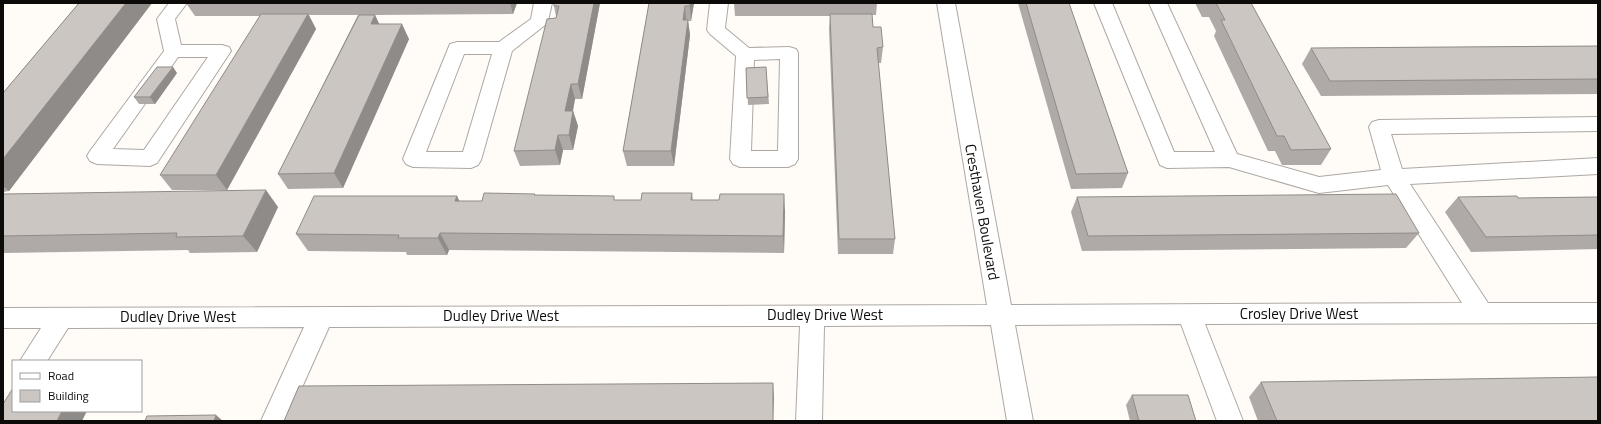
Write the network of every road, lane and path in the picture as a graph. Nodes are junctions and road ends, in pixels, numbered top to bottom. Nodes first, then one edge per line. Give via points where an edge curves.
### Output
1 (178, 3) edge
2 (543, 3) edge
3 (719, 3) edge
4 (946, 3) edge
5 (1103, 3) edge
6 (1158, 3) edge
7 (503, 48) junction
8 (173, 51) junction
9 (745, 54) junction
10 (1598, 124) edge
11 (1229, 159) junction
12 (1598, 166) edge
13 (1394, 177) junction
14 (1598, 313) edge
15 (1189, 314) junction
16 (1482, 314) junction
17 (813, 315) junction
18 (1000, 316) junction
19 (321, 317) junction
20 (3, 318) edge
21 (61, 318) junction
22 (34, 360) edge
23 (274, 421) edge
24 (810, 421) edge
25 (1020, 421) edge
26 (1230, 421) edge

1 - 8 street via 166,19
2 - 7 street via 539,21
3 - 9 street via 716,30
4 - 18 street, Cresthaven Boulevard
5 - 11 street via 1167,160
6 - 11 street
7 - 7 street via 457,48 413,159 471,160
8 - 8 street via 146,88 97,156 150,158 222,51
9 - 9 street via 740,159 788,159 789,53
10 - 13 street via 1379,127
11 - 13 street via 1319,185
12 - 13 street
13 - 16 street
14 - 16 street, Crosley Drive West
15 - 16 street, Crosley Drive West
15 - 18 street, Crosley Drive West
15 - 26 street
17 - 18 street, Dudley Drive West
17 - 19 street, Dudley Drive West
17 - 24 street
18 - 25 street, Cresthaven Boulevard
19 - 21 street, Dudley Drive West
19 - 23 street
20 - 21 street, Dudley Drive West
21 - 22 street

